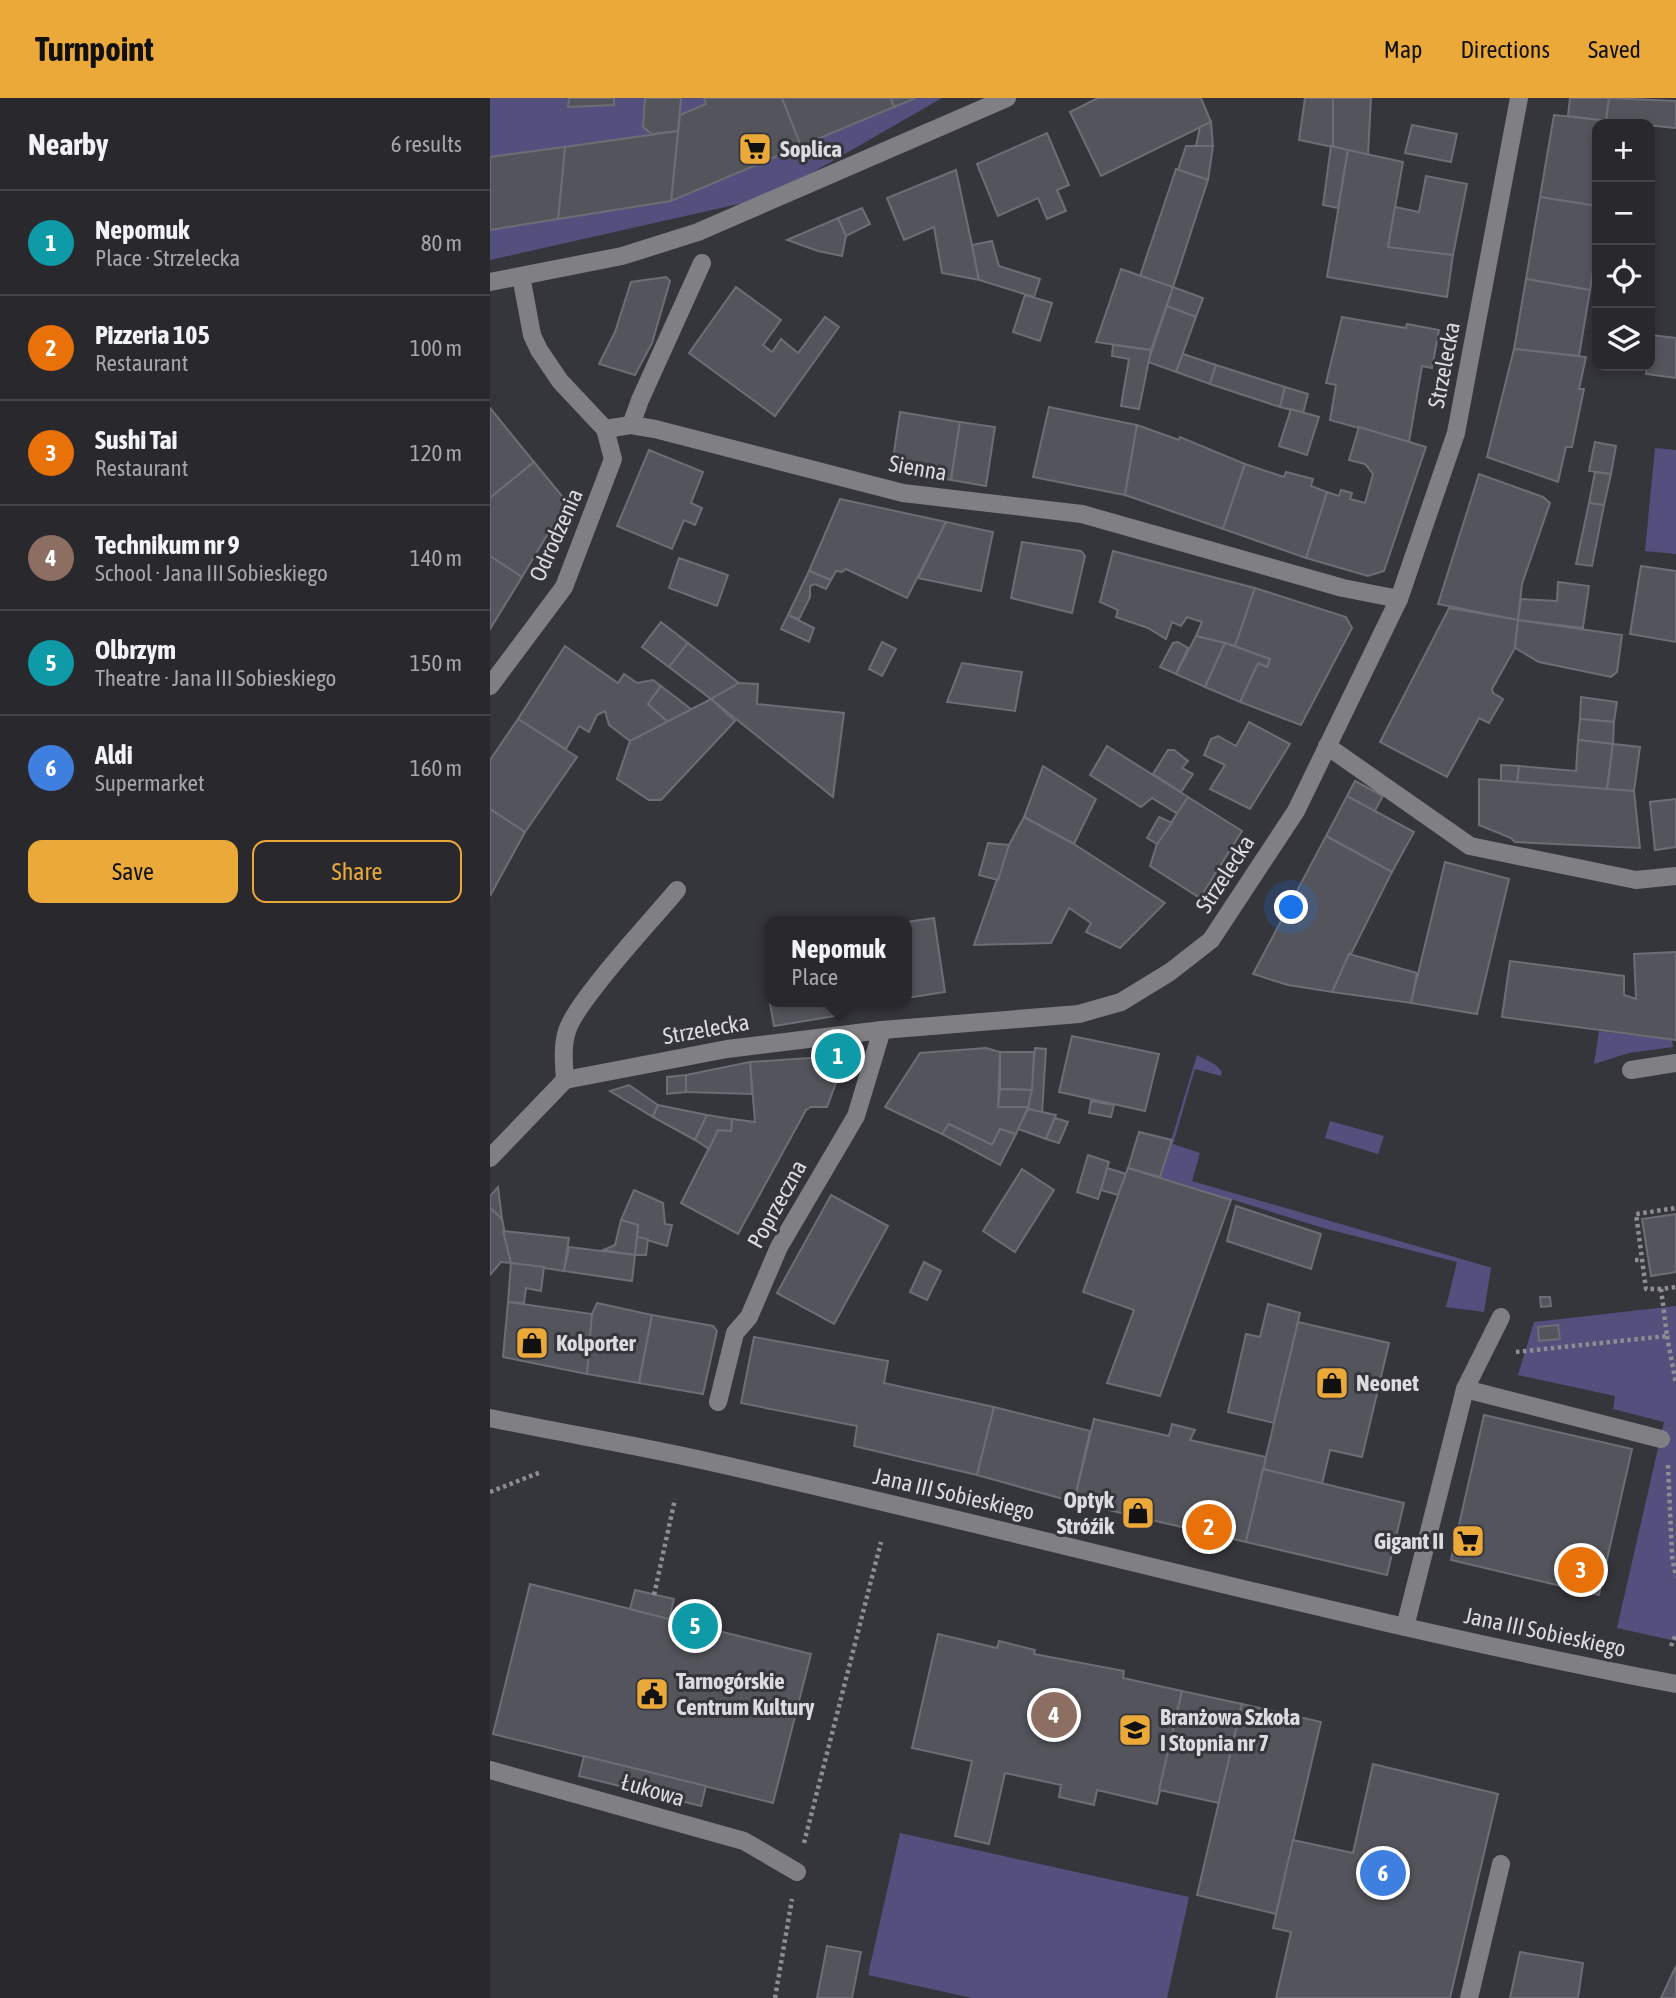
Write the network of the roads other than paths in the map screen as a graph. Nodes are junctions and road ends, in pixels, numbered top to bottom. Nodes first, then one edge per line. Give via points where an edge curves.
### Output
1 (1007, 98) edge
2 (1519, 98) edge
3 (702, 263) dead end
4 (521, 276) junction
5 (490, 282) edge
6 (631, 425) junction
7 (605, 429) junction
8 (1399, 600) junction
9 (490, 686) edge
10 (1327, 746) junction
11 (1676, 876) edge
12 (677, 890) dead end
13 (882, 1030) junction
14 (1676, 1063) edge
15 (1631, 1070) dead end
16 (565, 1080) junction
17 (490, 1158) edge
18 (1502, 1317) dead end
19 (1465, 1389) junction
20 (718, 1402) dead end
21 (490, 1418) edge
22 (1666, 1445) road end
23 (1405, 1627) junction
24 (1676, 1684) edge
25 (490, 1770) edge
26 (1501, 1864) dead end
27 (797, 1872) road end
28 (1469, 1998) edge

1 - 4 street via 698,232 622,256
2 - 8 street, Strzelecka via 1456,433
3 - 6 street
4 - 5 street
4 - 7 street via 538,350
6 - 7 street, Sienna
6 - 8 street, Sienna via 903,493 1082,514 1343,589
7 - 9 street, Odrodzenia via 613,449 611,468 564,587
8 - 10 street, Strzelecka
10 - 11 street via 1470,846 1636,880
10 - 13 street, Strzelecka via 1296,811 1211,940 1170,972 1121,1002 1079,1014
12 - 16 street via 568,1028
13 - 16 street, Strzelecka via 727,1049
13 - 20 street, Poprzeczna via 856,1116 779,1247 749,1317 735,1333
14 - 15 street
16 - 17 street
18 - 19 street
19 - 22 street
19 - 23 street
21 - 23 street, Jana III Sobieskiego via 704,1461
23 - 24 street, Jana III Sobieskiego
25 - 27 street, Łukowa via 744,1841
26 - 28 street

